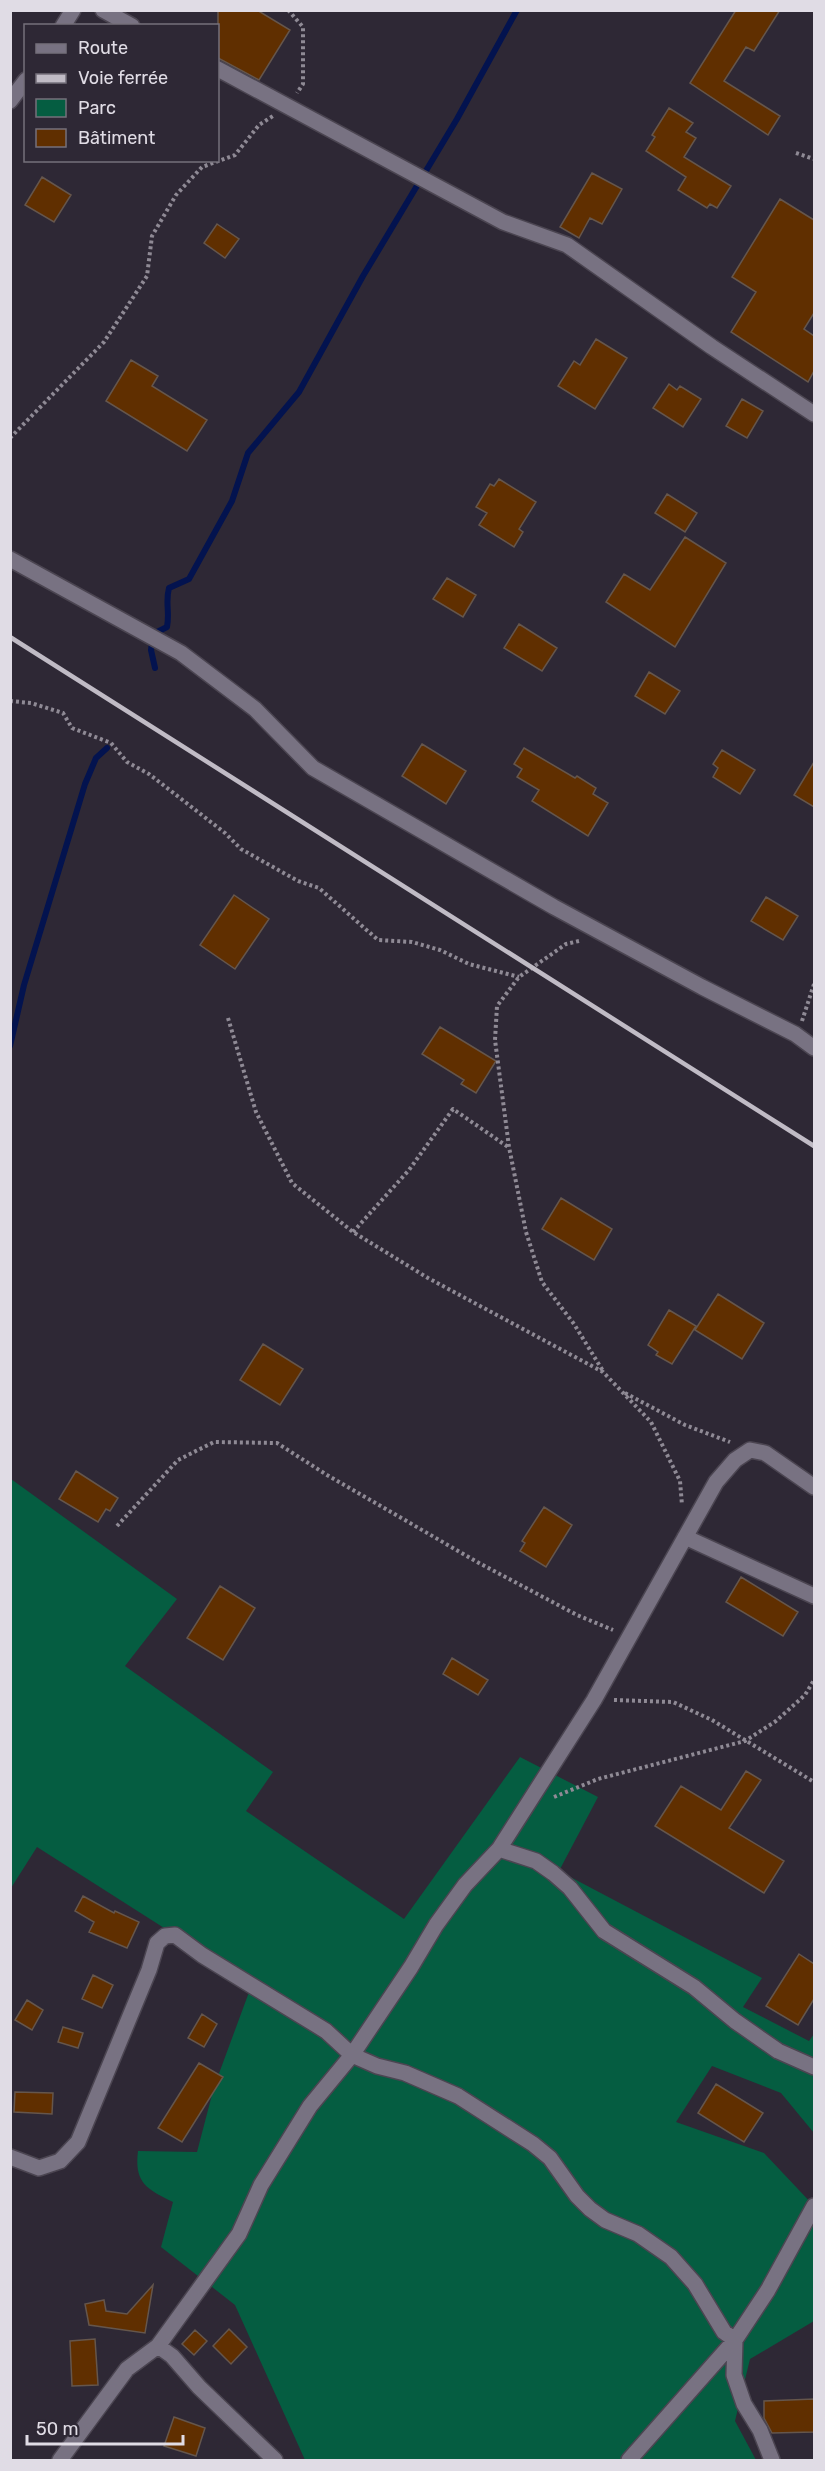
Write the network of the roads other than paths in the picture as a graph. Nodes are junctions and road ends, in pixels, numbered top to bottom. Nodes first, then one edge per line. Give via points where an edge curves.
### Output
1 (73, 10) edge
2 (103, 10) edge
3 (64, 24) edge
4 (128, 24) edge
5 (219, 70) edge
6 (24, 83) edge
7 (10, 101) edge
8 (814, 414) edge
9 (10, 559) edge
10 (814, 1048) edge
11 (814, 1488) edge
12 (685, 1537) junction
13 (814, 1596) edge
14 (499, 1849) junction
15 (352, 2055) junction
16 (814, 2067) edge
17 (10, 2157) edge
18 (814, 2206) edge
19 (735, 2340) junction
20 (158, 2346) junction
21 (60, 2460) edge
22 (275, 2460) edge
23 (629, 2460) edge
24 (772, 2460) edge

1 - 3 street
2 - 4 street
5 - 8 street via 503,222 567,245
6 - 7 street
9 - 10 street via 181,653 255,709 313,768
11 - 12 street via 765,1453 750,1450 716,1482
12 - 13 street
12 - 14 street via 594,1700
14 - 15 street via 435,1925
14 - 16 street via 536,1861 570,1888 604,1931 694,1987 778,2051
15 - 17 street via 326,2031 175,1935 165,1936 157,1943 78,2142 60,2161 39,2168
15 - 19 street via 458,2096 533,2144 550,2158 590,2209 671,2257 695,2284 724,2332
15 - 20 street via 310,2106 261,2185 239,2234
18 - 19 street via 768,2290
19 - 23 street
19 - 24 street via 734,2375
20 - 21 street via 127,2369
20 - 22 street

